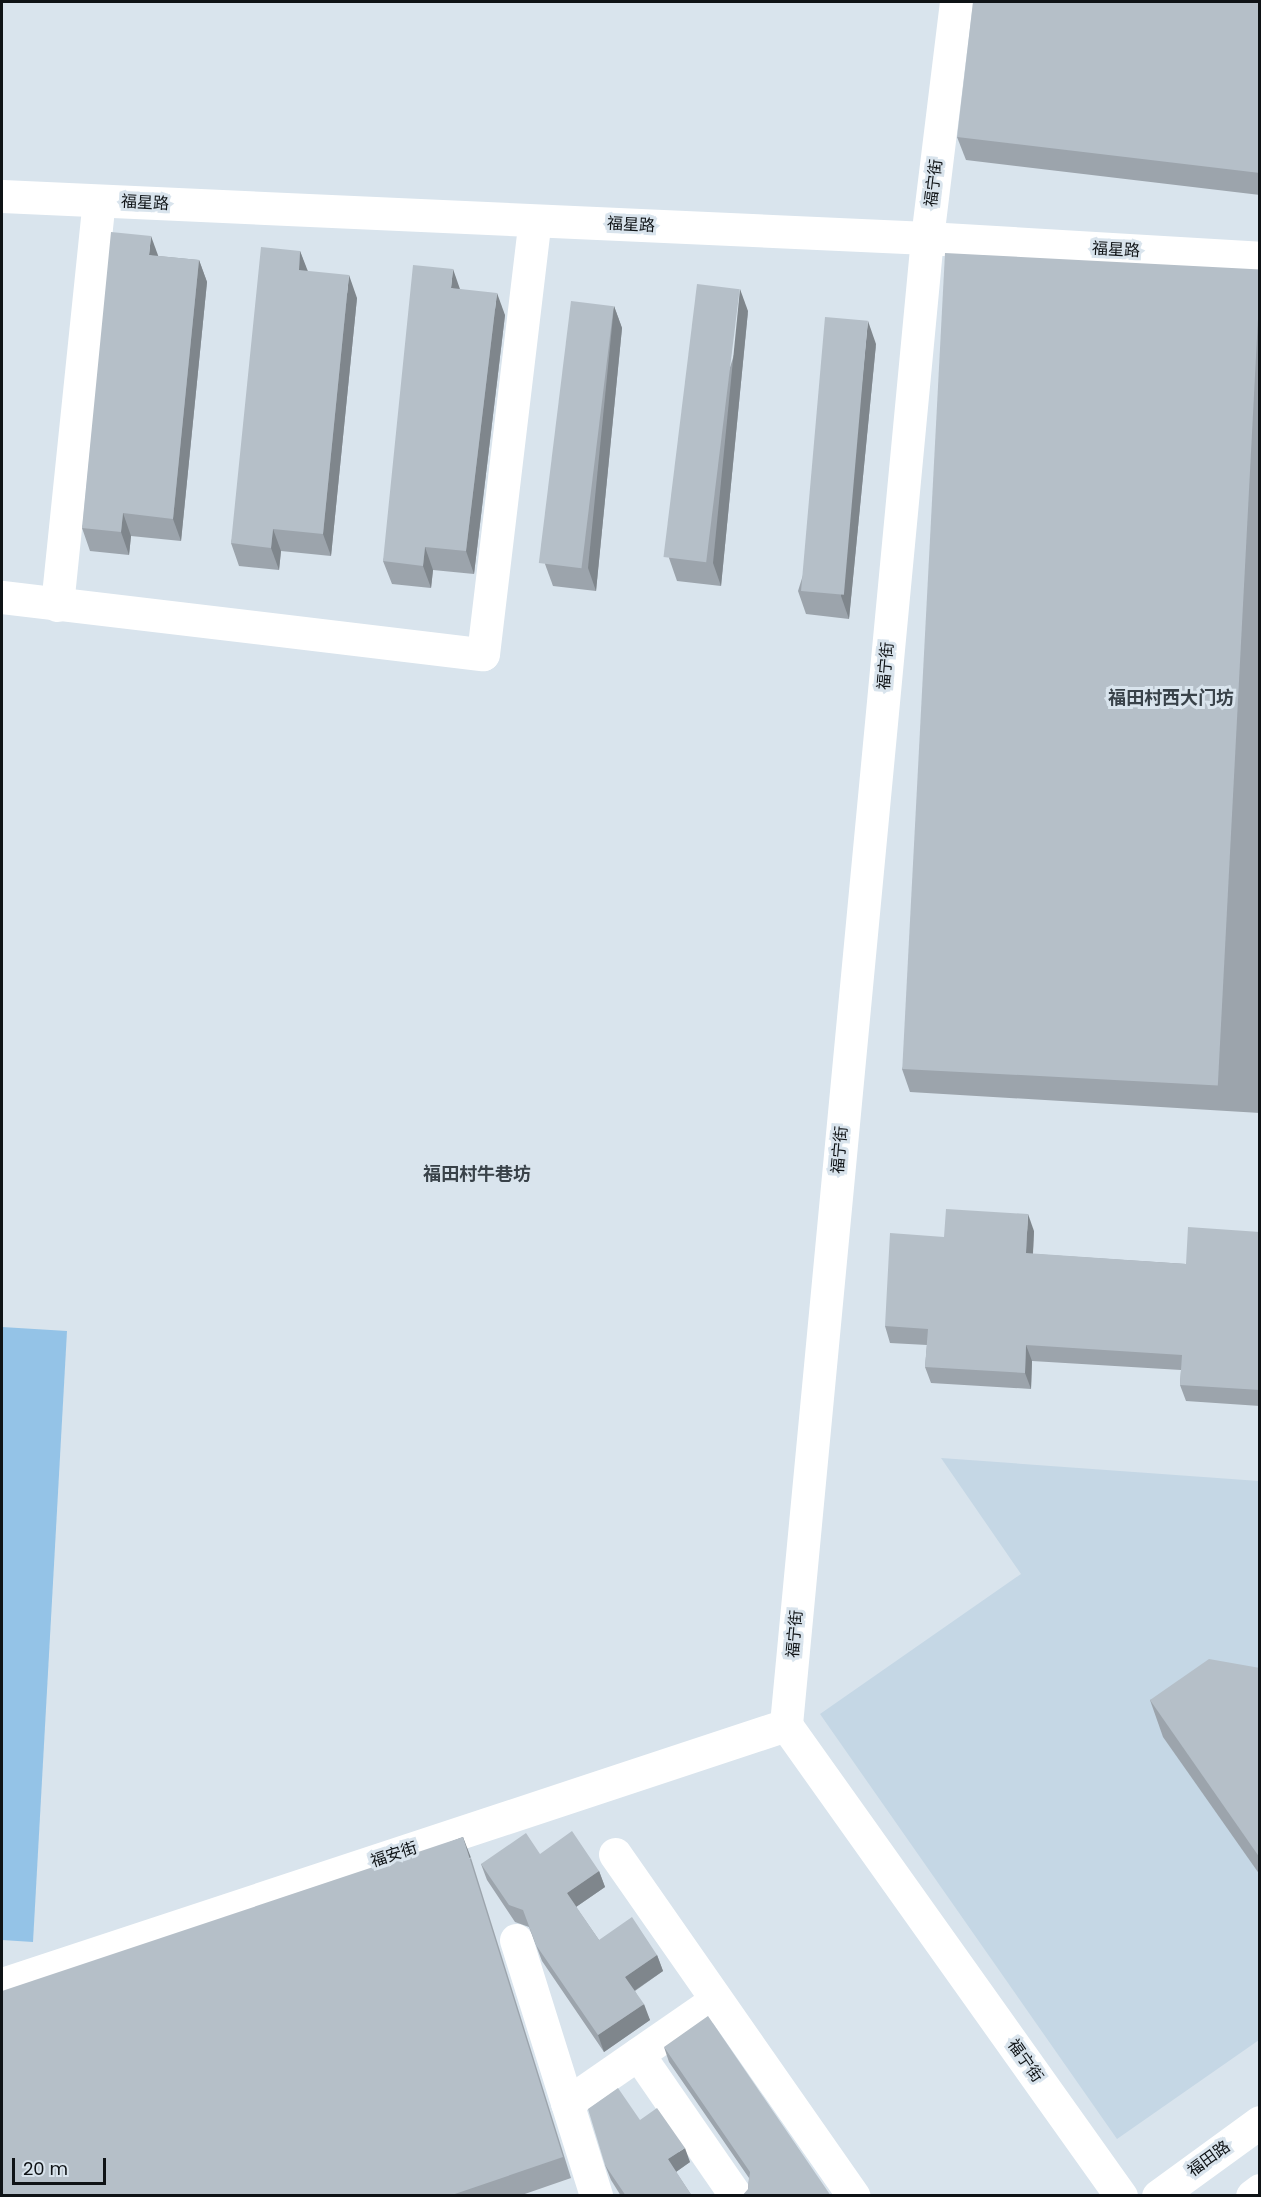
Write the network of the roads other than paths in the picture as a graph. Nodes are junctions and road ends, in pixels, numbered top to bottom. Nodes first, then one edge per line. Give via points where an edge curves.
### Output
1 (956, 2) edge
2 (2, 196) edge
3 (99, 201) junction
4 (535, 221) junction
5 (927, 238) junction
6 (1260, 258) edge
7 (2, 597) edge
8 (57, 605) junction
9 (786, 1725) junction
10 (615, 1854) dead end
11 (516, 1940) dead end
12 (2, 1984) edge
13 (716, 2000) junction
14 (638, 2054) junction
15 (567, 2103) junction
16 (1260, 2122) edge
17 (1260, 2190) edge
18 (596, 2196) edge
19 (736, 2196) edge
20 (854, 2196) edge
21 (1121, 2196) edge
22 (1158, 2196) edge
23 (1252, 2196) edge

1 - 5 street, 福宁街
2 - 3 street, 福星路
3 - 4 street, 福星路
3 - 8 street
4 - 5 street, 福星路
4 - 8 street via 483,654
5 - 6 street, 福星路
5 - 9 street, 福宁街
7 - 8 street
9 - 12 street, 福安街
9 - 21 street, 福宁街
10 - 13 street
11 - 15 street
13 - 14 street
13 - 20 street
14 - 15 street
14 - 19 street
15 - 18 street
16 - 22 street, 福田路
17 - 23 street

